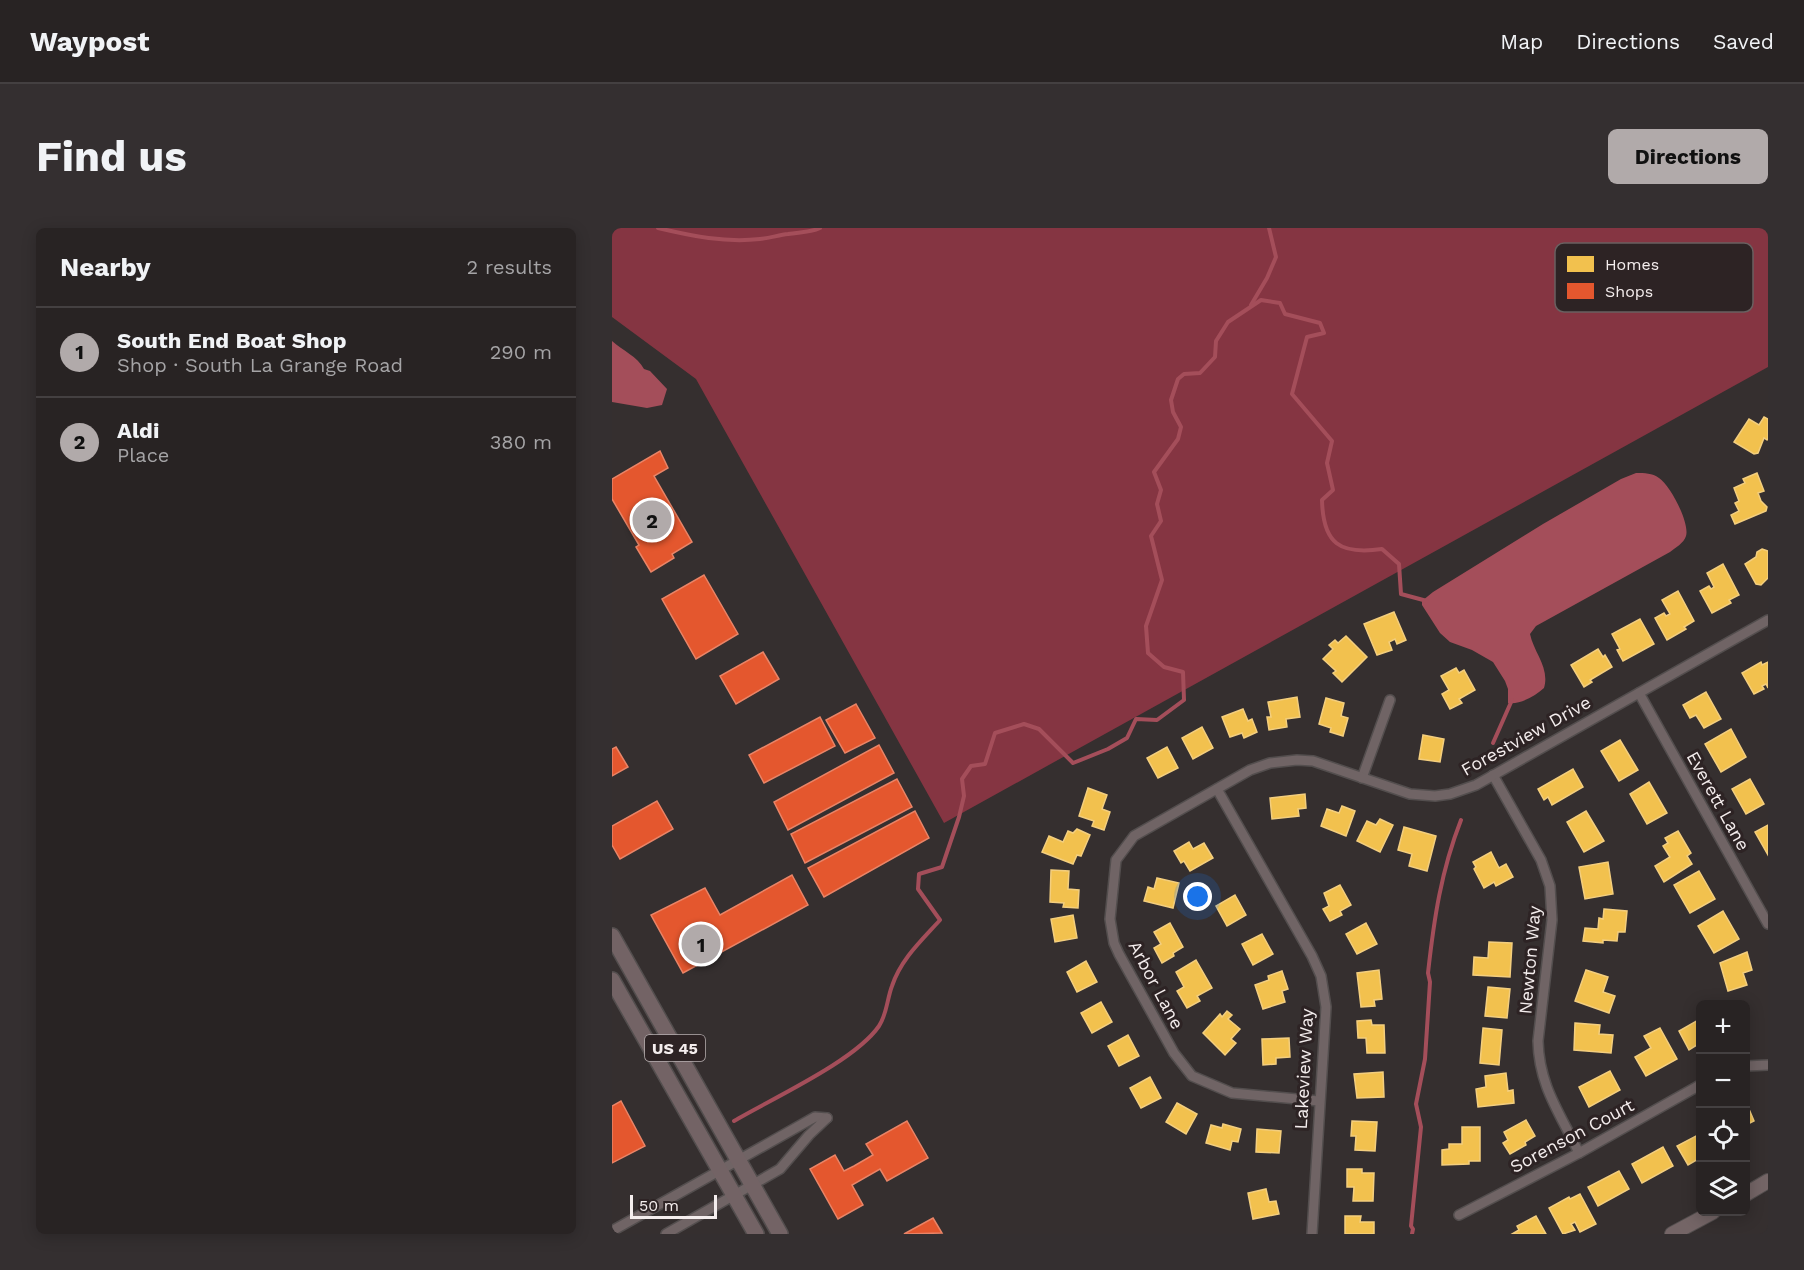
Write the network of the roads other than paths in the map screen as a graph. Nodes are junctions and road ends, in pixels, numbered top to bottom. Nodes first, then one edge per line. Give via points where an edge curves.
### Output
1 (1768, 620) edge
2 (1638, 693) junction
3 (1390, 699) dead end
4 (1493, 775) junction
5 (1362, 778) junction
6 (1217, 789) junction
7 (1768, 924) edge
8 (612, 936) edge
9 (612, 981) edge
10 (1768, 1065) edge
11 (1750, 1066) edge
12 (1696, 1088) edge
13 (1319, 1101) junction
14 (1579, 1153) junction
15 (738, 1160) junction
16 (720, 1170) junction
17 (1768, 1181) edge
18 (753, 1185) junction
19 (1750, 1192) edge
20 (734, 1195) junction
21 (1459, 1215) dead end
22 (1706, 1216) edge
23 (612, 1231) edge
24 (666, 1234) edge
25 (756, 1234) edge
26 (780, 1234) edge
27 (1312, 1234) edge
28 (1672, 1234) edge

1 - 2 street, Forestview Drive
2 - 4 street, Forestview Drive
2 - 7 street, Everett Lane
3 - 5 street
4 - 5 street, Forestview Drive via 1464,790 1435,796 1410,794
4 - 14 street, Newton Way via 1541,860 1550,886 1552,920 1539,1058 1549,1095
5 - 6 street, Forestview Drive via 1328,765 1297,760 1259,767
6 - 13 street, Lakeview Way via 1321,976 1326,1006
6 - 13 street, Arbor Lane via 1134,836 1116,860 1110,919 1114,943 1174,1053 1192,1076 1232,1093
8 - 15 main road, US 45
9 - 16 main road, US 45
10 - 11 street
12 - 14 street, Sorenson Court
13 - 27 street, Lakeview Way
14 - 21 street, Sorenson Court
15 - 16 street
15 - 18 main road, US 45
15 - 18 street via 815,1116 827,1118 780,1169
16 - 20 main road, US 45
16 - 23 street
17 - 19 street
18 - 20 street
18 - 26 main road, US 45
20 - 24 street
20 - 25 main road, US 45
22 - 28 street

